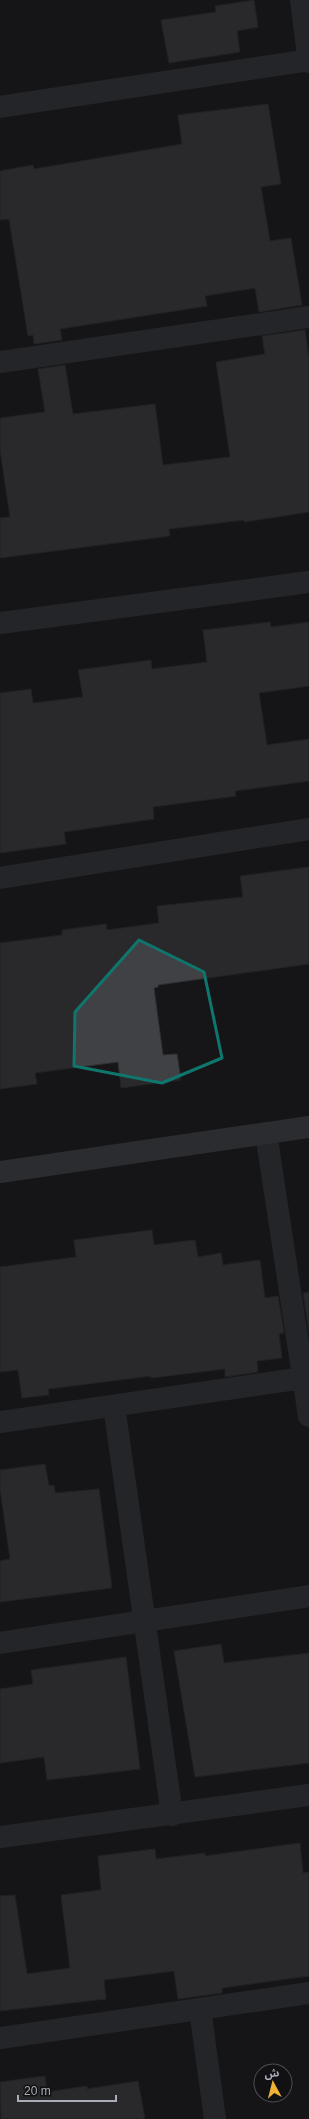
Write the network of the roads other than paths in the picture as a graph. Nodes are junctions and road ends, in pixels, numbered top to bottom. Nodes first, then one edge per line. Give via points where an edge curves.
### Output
1 (301, 0) edge
2 (309, 61) edge
3 (0, 106) edge
4 (309, 317) edge
5 (0, 362) edge
6 (309, 582) edge
7 (0, 623) edge
8 (309, 829) edge
9 (0, 878) edge
10 (309, 1127) edge
11 (266, 1133) junction
12 (0, 1172) edge
13 (303, 1378) junction
14 (114, 1406) junction
15 (309, 1416) edge
16 (0, 1422) edge
17 (309, 1596) edge
18 (144, 1621) junction
19 (0, 1643) edge
20 (309, 1795) edge
21 (172, 1815) junction
22 (0, 1838) edge
23 (309, 1993) edge
24 (200, 2009) junction
25 (0, 2038) edge
26 (215, 2119) edge

1 - 2 street
2 - 3 street
4 - 5 street
6 - 7 street
8 - 9 street
10 - 11 street
11 - 12 street
11 - 13 street
13 - 14 street
13 - 15 street
14 - 16 street
14 - 18 street
17 - 18 street
18 - 19 street
18 - 21 street
20 - 21 street
21 - 22 street
23 - 24 street
24 - 25 street
24 - 26 street

